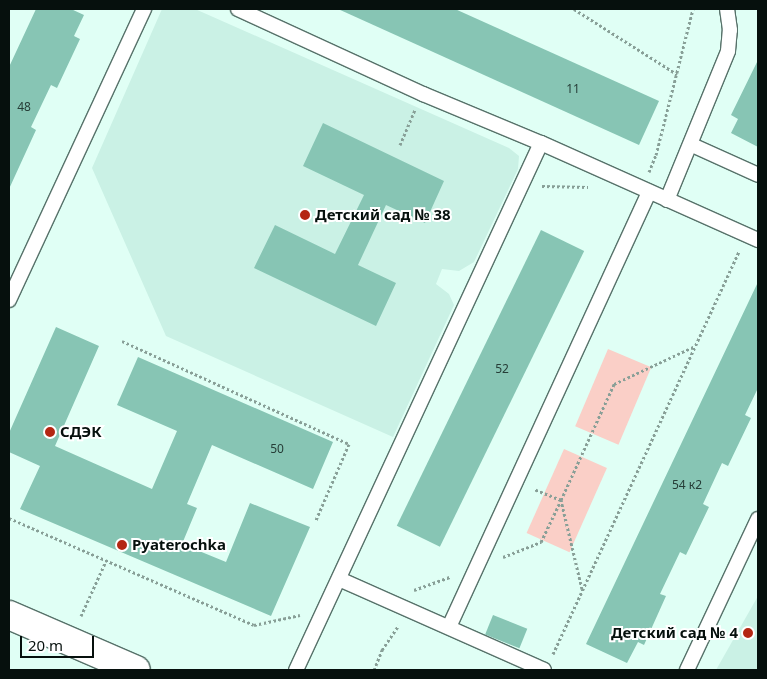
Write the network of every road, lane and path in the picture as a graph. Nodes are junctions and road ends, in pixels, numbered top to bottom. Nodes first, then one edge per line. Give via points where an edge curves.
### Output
1 (144, 9) edge
2 (238, 9) edge
3 (574, 9) edge
4 (585, 9) edge
5 (693, 9) edge
6 (727, 9) edge
7 (587, 16) junction
8 (677, 74) junction
9 (423, 94) junction
10 (541, 143) junction
11 (400, 145) dead end
12 (692, 145) junction
13 (758, 175) edge
14 (522, 186) junction
15 (590, 187) dead end
16 (650, 192) junction
17 (667, 200) junction
18 (752, 237) edge
19 (9, 300) edge
20 (122, 341) dead end
21 (696, 345) junction
22 (517, 482) junction
23 (561, 500) junction
24 (9, 518) edge
25 (758, 519) edge
26 (316, 520) dead end
27 (106, 561) junction
28 (476, 568) junction
29 (339, 579) junction
30 (582, 589) junction
31 (387, 600) junction
32 (324, 610) junction
33 (410, 610) junction
34 (9, 615) edge
35 (81, 616) dead end
36 (448, 626) junction
37 (547, 666) edge
38 (136, 670) edge
39 (296, 670) edge
40 (374, 670) edge
41 (687, 670) edge

1 - 19 lane
2 - 9 lane
3 - 7 path
4 - 7 path
5 - 8 path
6 - 12 lane via 728,51
7 - 8 path
8 - 16 path via 656,155 645,180
9 - 10 lane
9 - 11 path
10 - 14 lane
10 - 16 lane
12 - 13 lane
12 - 17 lane
14 - 15 path
14 - 29 lane
16 - 17 lane
16 - 22 lane
17 - 18 lane
18 - 21 path
20 - 26 path via 349,444
21 - 23 path via 614,384
21 - 30 path
22 - 23 path
22 - 28 lane
23 - 28 path via 541,542
23 - 30 path
24 - 27 path
25 - 41 lane
27 - 32 path via 254,625
27 - 35 path
28 - 31 path
28 - 36 lane
29 - 31 lane
29 - 32 lane
30 - 37 path
31 - 33 lane
32 - 39 lane
33 - 36 lane
33 - 40 path via 382,650
34 - 38 street
36 - 37 lane

